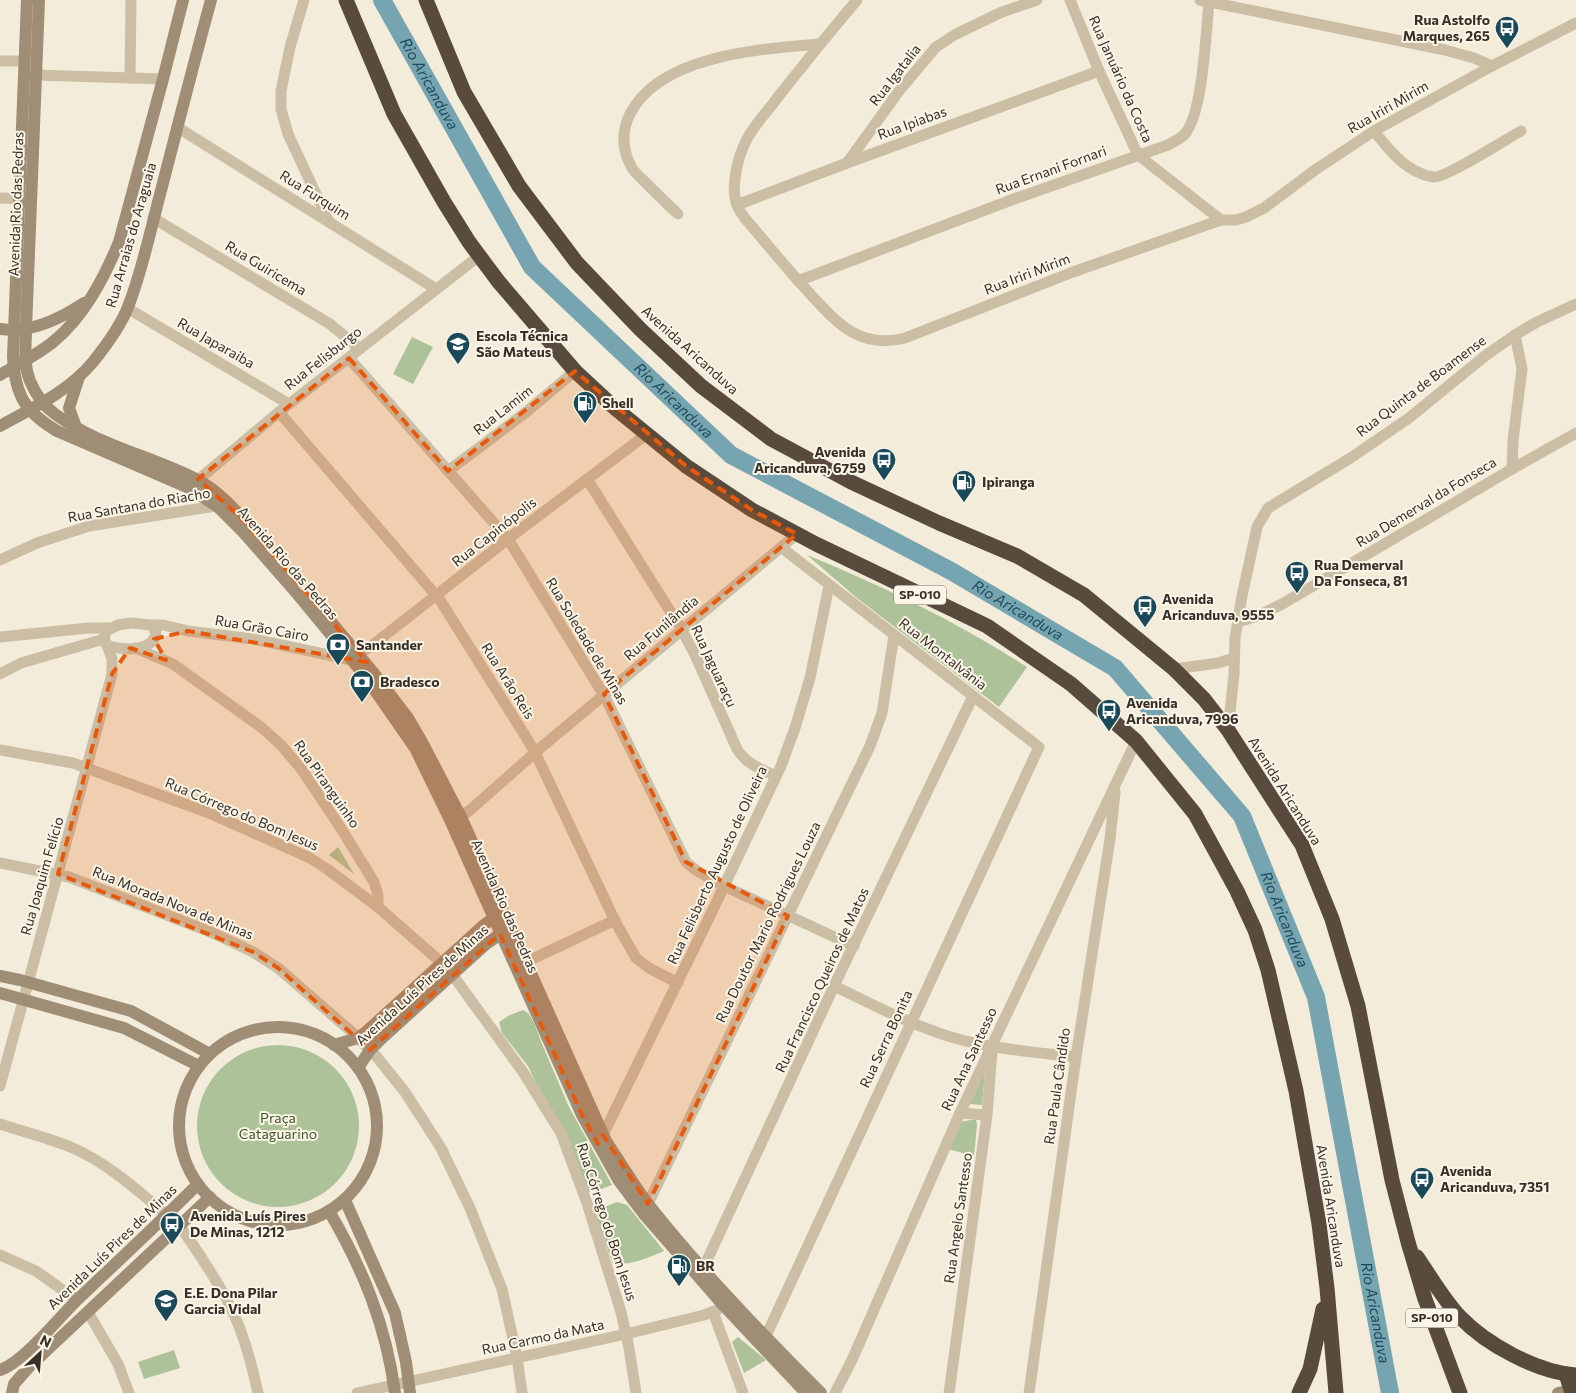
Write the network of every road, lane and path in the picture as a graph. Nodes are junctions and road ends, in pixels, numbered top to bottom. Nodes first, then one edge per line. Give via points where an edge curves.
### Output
1 (27, 0) edge
2 (40, 0) edge
3 (131, 0) edge
4 (183, 0) edge
5 (211, 0) edge
6 (304, 0) edge
7 (346, 0) edge
8 (426, 0) edge
9 (857, 0) edge
10 (1037, 0) edge
11 (1070, 0) edge
12 (1204, 1) edge
13 (1576, 23) edge
14 (819, 44) junction
15 (0, 61) edge
16 (25, 61) junction
17 (1492, 66) junction
18 (1099, 71) junction
19 (36, 75) junction
20 (130, 78) junction
21 (163, 79) junction
22 (177, 128) junction
23 (1374, 131) junction
24 (1520, 131) dead end
25 (1138, 155) junction
26 (847, 163) junction
27 (0, 198) edge
28 (25, 199) junction
29 (737, 205) junction
30 (678, 214) dead end
31 (153, 218) junction
32 (1221, 220) junction
33 (329, 222) junction
34 (479, 256) junction
35 (798, 281) junction
36 (436, 289) junction
37 (90, 299) junction
38 (1576, 304) edge
39 (127, 308) junction
40 (0, 329) edge
41 (20, 329) junction
42 (1515, 334) junction
43 (360, 349) junction
44 (349, 358) junction
45 (25, 361) junction
46 (14, 367) junction
47 (575, 371) junction
48 (0, 375) edge
49 (79, 375) junction
50 (43, 402) junction
51 (289, 404) junction
52 (28, 410) junction
53 (279, 412) junction
54 (0, 426) edge
55 (76, 427) junction
56 (1576, 433) edge
57 (647, 434) junction
58 (1512, 469) junction
59 (448, 471) junction
60 (587, 479) junction
61 (194, 484) junction
62 (223, 505) junction
63 (798, 534) junction
64 (508, 539) junction
65 (782, 548) junction
66 (0, 560) edge
67 (829, 586) junction
68 (436, 595) junction
69 (1238, 622) junction
70 (151, 625) junction
71 (110, 628) junction
72 (188, 630) junction
73 (682, 630) junction
74 (894, 635) junction
75 (0, 637) edge
76 (155, 637) junction
77 (105, 642) junction
78 (132, 648) junction
79 (355, 656) junction
80 (1234, 658) junction
81 (173, 664) junction
82 (1174, 669) junction
83 (0, 674) edge
84 (112, 674) junction
85 (604, 694) junction
86 (973, 696) junction
87 (1228, 730) junction
88 (1136, 742) junction
89 (1039, 747) joint
90 (0, 750) edge
91 (535, 752) junction
92 (87, 768) junction
93 (776, 776) junction
94 (1116, 783) junction
95 (456, 820) junction
96 (1087, 845) junction
97 (1108, 852) junction
98 (0, 863) edge
99 (58, 874) junction
100 (724, 886) junction
101 (378, 907) junction
102 (498, 915) junction
103 (788, 916) junction
104 (615, 920) junction
105 (505, 931) junction
106 (854, 946) junction
107 (526, 962) junction
108 (443, 964) junction
109 (452, 974) junction
110 (0, 976) edge
111 (28, 982) junction
112 (678, 983) junction
113 (834, 986) junction
114 (0, 993) edge
115 (24, 999) junction
116 (911, 1022) junction
117 (358, 1038) junction
118 (334, 1045) junction
119 (992, 1046) junction
120 (370, 1050) junction
121 (210, 1054) junction
122 (1076, 1057) junction
123 (199, 1066) junction
124 (358, 1068) junction
125 (0, 1086) edge
126 (960, 1114) junction
127 (987, 1115) junction
128 (0, 1124) edge
129 (601, 1139) junction
130 (198, 1184) junction
131 (210, 1197) junction
132 (345, 1200) junction
133 (646, 1209) junction
134 (329, 1211) junction
135 (167, 1215) junction
136 (180, 1226) junction
137 (1408, 1242) junction
138 (0, 1255) edge
139 (700, 1272) junction
140 (1327, 1288) junction
141 (77, 1300) junction
142 (723, 1306) junction
143 (88, 1312) junction
144 (626, 1334) junction
145 (762, 1340) junction
146 (517, 1358) junction
147 (0, 1370) edge
148 (1571, 1374) edge
149 (409, 1387) edge
150 (394, 1389) edge
151 (1569, 1391) edge
152 (12, 1393) edge
153 (129, 1393) edge
154 (258, 1393) edge
155 (357, 1393) edge
156 (522, 1393) edge
157 (636, 1393) edge
158 (743, 1393) edge
159 (806, 1393) edge
160 (821, 1393) edge
161 (835, 1393) edge
162 (950, 1393) edge
163 (1029, 1393) edge
164 (1299, 1393) edge
165 (1336, 1393) edge
166 (1460, 1393) edge

1 - 16 main road, Avenida Rio das Pedras
2 - 19 main road, Avenida Rio das Pedras
3 - 20 street
4 - 21 main road, Rua Arraias do Araguaia
5 - 22 main road, Rua Arraias do Araguaia
6 - 33 street via 288,56 281,109 288,134
7 - 34 highway, Avenida Aricanduva / SP-010 via 394,114
8 - 82 highway, Avenida Aricanduva / SP-010 via 464,92 519,186 577,263 701,386 771,439 851,482 1017,556 1084,595
9 - 14 street
10 - 26 street, Rua Igatalia via 1002,12 936,47
11 - 18 street, Rua Januário da Costa
12 - 17 street via 1445,50
12 - 25 street, Rua Ernani Fornari via 1201,79 1194,118 1184,135 1168,145
13 - 17 street, Rua Iriri Mirim
14 - 29 street via 747,138 736,171
14 - 30 street via 743,52 693,66 665,78 641,97 625,126 623,143 626,155 633,170
15 - 16 street
16 - 28 main road, Avenida Rio das Pedras
17 - 23 street, Rua Iriri Mirim
18 - 25 street, Rua Januário da Costa
18 - 26 street, Rua Ipiabas
19 - 20 street
19 - 28 main road, Avenida Rio das Pedras
20 - 21 street
21 - 37 main road, Rua Arraias do Araguaia via 119,242
22 - 31 main road, Rua Arraias do Araguaia
22 - 33 street, Rua Furquim
23 - 24 street via 1400,161 1434,177 1449,173
23 - 32 street, Rua Iriri Mirim via 1264,208 1236,220
25 - 32 street, Rua Januário da Costa
25 - 35 street, Rua Ernani Fornari
26 - 29 street, Rua Ipiabas
27 - 28 street
28 - 41 main road, Avenida Rio das Pedras
29 - 35 street, Rua Iriri Mirim
31 - 39 main road, Rua Arraias do Araguaia
31 - 43 street, Rua Guiricema via 330,324
32 - 35 street, Rua Iriri Mirim via 1073,272 891,342 866,338 849,330
33 - 36 street, Rua Furquim
34 - 36 street, Rua Felisburgo
34 - 47 highway, Avenida Aricanduva / SP-010
36 - 43 street, Rua Felisburgo
37 - 41 main road via 60,318
37 - 45 main road, Rua Arraias do Araguaia via 67,330
38 - 42 street, Rua Quinta de Boamense
39 - 49 main road, Rua Arraias do Araguaia via 94,361
39 - 51 street, Rua Japaraiba
40 - 41 main road
41 - 45 main road, Avenida Rio das Pedras
41 - 46 main road, Avenida Rio das Pedras
42 - 58 street via 1522,369 1512,440
42 - 69 street, Rua Quinta de Boamense via 1409,418 1268,508 1257,527
43 - 44 street, Rua Felisburgo
44 - 51 street, Rua Felisburgo
44 - 59 street, Rua Soledade de Minas
45 - 46 main road, Rua Arraias do Araguaia
45 - 50 main road, Avenida Rio das Pedras via 30,381
46 - 48 main road, Rua Arraias do Araguaia
46 - 52 main road, Avenida Rio das Pedras
47 - 57 highway, Avenida Aricanduva / SP-010
47 - 59 street, Rua Lamim
49 - 50 main road, Rua Arraias do Araguaia
49 - 55 main road via 69,408
50 - 52 main road, Rua Arraias do Araguaia
50 - 55 main road, Avenida Rio das Pedras
51 - 53 street, Rua Felisburgo
52 - 54 main road, Rua Arraias do Araguaia
52 - 61 main road, Avenida Rio das Pedras via 57,432
53 - 61 street, Rua Felisburgo
53 - 68 street, Rua Arão Reis
55 - 61 main road, Avenida Rio das Pedras
56 - 58 street, Rua Demerval da Fonseca
57 - 60 street, Rua Capinópolis
57 - 63 highway, Avenida Aricanduva / SP-010 via 686,466 752,510
58 - 69 street, Rua Demerval da Fonseca via 1284,604
59 - 64 street, Rua Soledade de Minas
60 - 64 street, Rua Capinópolis
60 - 73 street, Rua Jaguaraçu
61 - 62 main road, Avenida Rio das Pedras via 220,495
62 - 66 street, Rua Santana do Riacho via 89,526 37,543
62 - 79 main road, Avenida Rio das Pedras
63 - 65 street, Rua Funilândia
63 - 88 highway, Avenida Aricanduva / SP-010 via 987,626 1071,684
64 - 68 street, Rua Capinópolis
64 - 85 street, Rua Soledade de Minas
65 - 67 street, Rua Montalvânia
65 - 73 street, Rua Funilândia
67 - 74 street, Rua Montalvânia
67 - 93 street, Rua Felisberto Augusto de Oliveira via 810,678
68 - 79 street, Rua Capinópolis via 370,648
68 - 91 street, Rua Arão Reis
69 - 80 street
70 - 71 street, Rua Grão Cairo via 131,623
70 - 72 street, Rua Grão Cairo
70 - 76 street, Rua Piranguinho via 155,628
71 - 75 street
71 - 77 street via 104,635
72 - 76 street, Rua Grão Cairo
72 - 79 street, Rua Grão Cairo via 253,639 336,658
73 - 85 street, Rua Funilândia
73 - 93 street, Rua Jaguaraçu via 737,749 748,762
74 - 86 street, Rua Montalvânia
74 - 103 street, Rua Doutor Mario Rodrigues Louza via 877,730
76 - 78 street, Rua Grão Cairo via 148,644
76 - 81 street, Rua Piranguinho via 161,651
77 - 78 street, Rua Piranguinho via 118,648
77 - 83 street via 21,663
77 - 84 street, Rua Joaquim Felício via 112,659
78 - 81 street, Rua Piranguinho
78 - 84 street, Rua Joaquim Felício
79 - 95 main road, Avenida Rio das Pedras via 408,718
80 - 82 street
80 - 87 street
81 - 101 street, Rua Piranguinho via 261,727 284,748 302,770 374,882
82 - 87 highway, Avenida Aricanduva / SP-010 via 1204,698
84 - 92 street, Rua Joaquim Felício
85 - 91 street, Rua Funilândia
85 - 100 street, Rua Soledade de Minas via 682,857 690,867
86 - 89 street, Rua Montalvânia
86 - 106 street, Rua Francisco Queiros de Matos
87 - 137 highway, Avenida Aricanduva / SP-010 via 1302,845 1332,919 1358,1006 1392,1180
88 - 94 street, Rua Ana Santesso
88 - 140 highway, Avenida Aricanduva / SP-010 via 1195,814 1255,930 1268,970 1296,1091
89 - 116 street, Rua Serra Bonita
90 - 92 street, Rua Córrego do Bom Jesus
91 - 95 street, Rua Funilândia
91 - 104 street, Rua Arão Reis
92 - 99 street, Rua Joaquim Felício
92 - 101 street, Rua Córrego do Bom Jesus via 209,813 310,858
93 - 100 street, Rua Felisberto Augusto de Oliveira
94 - 96 street, Rua Ana Santesso
94 - 97 street, Rua Paula Cândido
95 - 102 main road, Avenida Rio das Pedras
96 - 97 street
96 - 119 street, Rua Ana Santesso
97 - 122 street, Rua Paula Cândido
98 - 99 street, Rua Morada Nova de Minas
99 - 111 street, Rua Joaquim Felício
99 - 117 street, Rua Morada Nova de Minas via 254,952 278,968
100 - 103 street, Rua Soledade de Minas
100 - 112 street, Rua Felisberto Augusto de Oliveira
101 - 108 street, Rua Córrego do Bom Jesus
102 - 105 main road, Avenida Rio das Pedras
102 - 108 main road, Avenida Luís Pires de Minas
103 - 106 street, Rua Soledade de Minas
103 - 133 street, Rua Doutor Mario Rodrigues Louza
104 - 107 street
104 - 112 street, Rua Arão Reis via 640,962
105 - 107 main road, Avenida Rio das Pedras
105 - 109 main road, Avenida Luís Pires de Minas
105 - 129 main road, Avenida Rio das Pedras via 582,1116
106 - 113 street, Rua Francisco Queiros de Matos
107 - 129 main road, Avenida Rio das Pedras
108 - 117 main road, Avenida Luís Pires de Minas
109 - 120 main road, Avenida Luís Pires de Minas
109 - 144 street, Rua Córrego do Bom Jesus via 524,1072 560,1133 587,1203
110 - 111 main road
111 - 115 street, Rua Joaquim Felício
111 - 121 main road via 130,1010
112 - 129 street, Rua Felisberto Augusto de Oliveira
113 - 116 street
113 - 139 street, Rua Francisco Queiros de Matos
114 - 115 main road
115 - 123 main road via 124,1028
115 - 125 street, Rua Joaquim Felício
116 - 119 street via 952,1038
116 - 145 street, Rua Serra Bonita
117 - 118 main road, Avenida Luís Pires de Minas
117 - 120 street, Rua Morada Nova de Minas
118 - 121 main road via 310,1033 270,1028 244,1033
118 - 124 main road
119 - 122 street
119 - 126 street, Rua Ana Santesso
119 - 127 street, Rua Angelo Santesso
120 - 124 main road, Avenida Luís Pires de Minas
120 - 146 street, Rua Morada Nova de Minas via 404,1092 454,1171 502,1289
121 - 123 main road
122 - 163 street, Rua Paula Cândido
123 - 130 main road via 188,1084 179,1125 185,1159
124 - 132 main road via 374,1101 376,1136 366,1171
126 - 127 street
126 - 161 street, Rua Ana Santesso
127 - 162 street, Rua Angelo Santesso
128 - 135 street via 74,1149 98,1162
129 - 133 main road, Avenida Rio das Pedras
130 - 131 main road
130 - 135 main road, Avenida Luís Pires de Minas
131 - 134 main road via 241,1218 268,1224 295,1224
131 - 136 main road
132 - 134 main road
132 - 149 main road via 396,1313
133 - 139 main road, Avenida Rio das Pedras
134 - 150 main road via 379,1315
135 - 141 main road, Avenida Luís Pires de Minas
136 - 143 main road
136 - 154 street via 229,1305 248,1354
137 - 148 highway via 1442,1295 1471,1328 1534,1365
137 - 166 highway, Avenida Aricanduva / SP-010
138 - 141 street via 36,1271
139 - 142 main road, Avenida Rio das Pedras
140 - 164 highway via 1316,1347
140 - 165 highway, Avenida Aricanduva / SP-010
141 - 147 main road, Avenida Luís Pires de Minas via 23,1355
142 - 144 street, Rua Carmo da Mata
142 - 145 main road, Avenida Rio das Pedras
142 - 158 street
143 - 152 main road via 19,1377
143 - 153 street via 118,1364
144 - 146 street, Rua Carmo da Mata
144 - 157 street, Rua Córrego do Bom Jesus
145 - 159 main road, Avenida Rio das Pedras
145 - 160 main road, Avenida Rio das Pedras
146 - 149 street, Rua Carmo da Mata
146 - 156 street, Rua Morada Nova de Minas
148 - 151 highway
149 - 150 street, Rua Carmo da Mata
150 - 155 street, Rua Carmo da Mata

